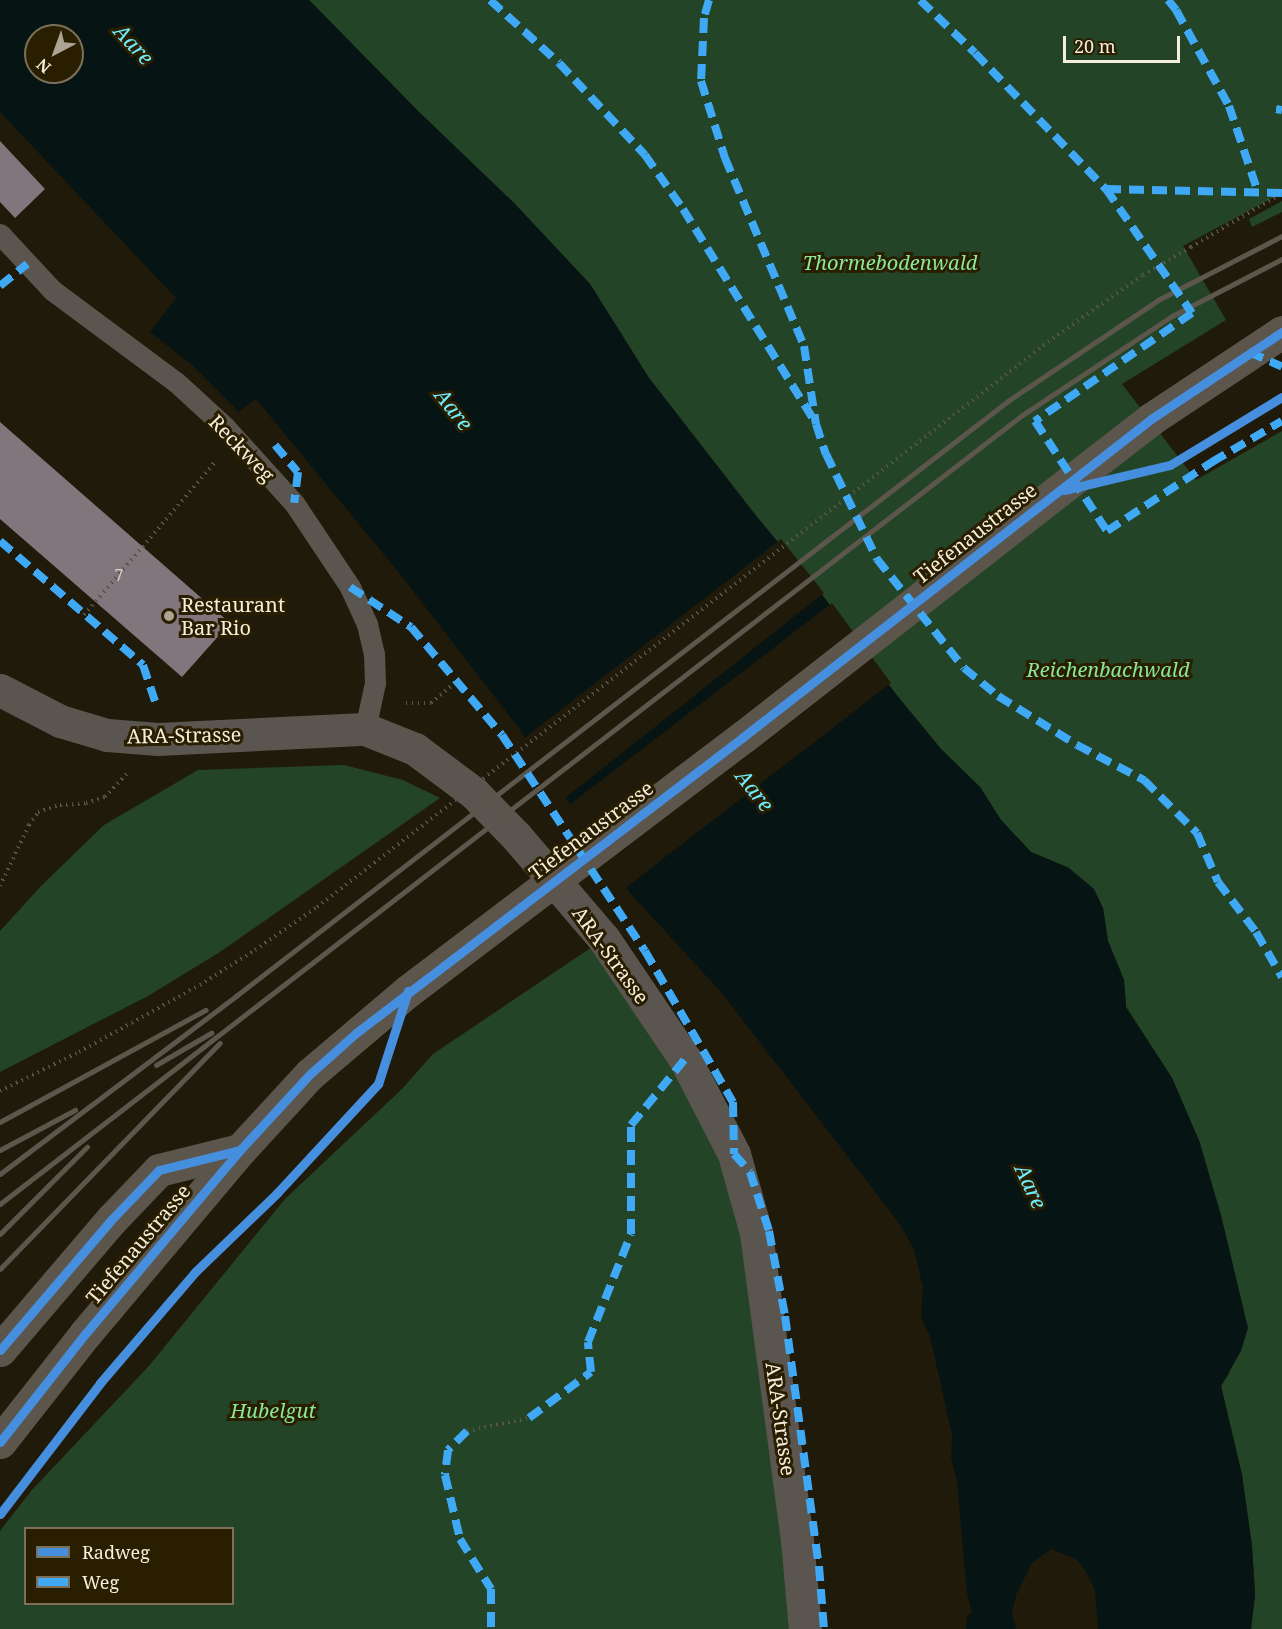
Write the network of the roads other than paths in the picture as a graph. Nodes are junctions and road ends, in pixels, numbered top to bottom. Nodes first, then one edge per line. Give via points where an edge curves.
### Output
1 (0, 234) edge
2 (1282, 332) edge
3 (0, 690) edge
4 (365, 729) junction
5 (240, 1149) junction
6 (0, 1350) edge
7 (0, 1442) edge
8 (805, 1629) edge

1 - 4 lane, Reckweg via 52,290 176,382 294,503 350,587 367,624 375,682
2 - 5 main road, Tiefenaustrasse, bridge via 1151,419 356,1033 310,1074
3 - 4 street, ARA-Strasse via 60,721 107,735 158,739
4 - 8 street, ARA-Strasse via 415,749 474,793 516,836 604,939 685,1059 734,1154 756,1233
5 - 6 main road via 159,1170
5 - 7 main road, Tiefenaustrasse

